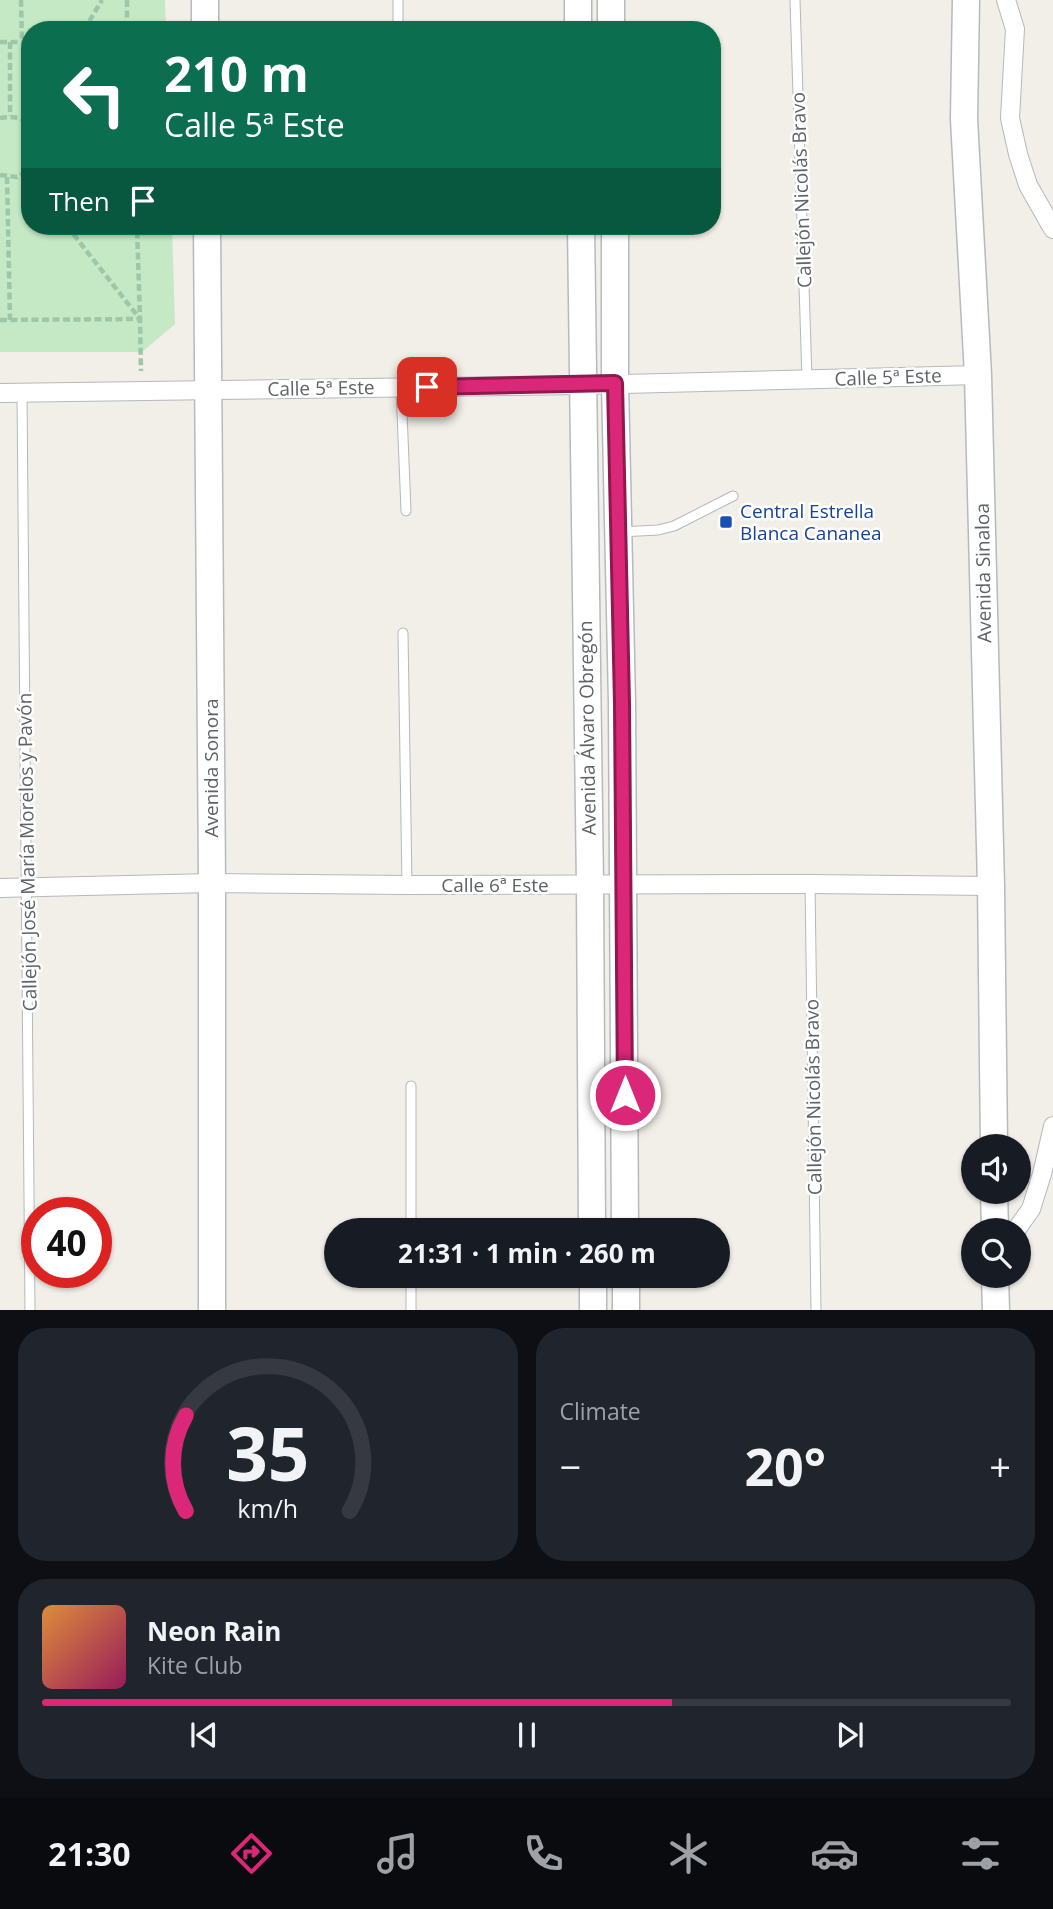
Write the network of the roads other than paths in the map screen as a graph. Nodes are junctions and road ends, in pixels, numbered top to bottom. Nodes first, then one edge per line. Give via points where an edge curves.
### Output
1 (205, 0) edge
2 (398, 0) edge
3 (578, 0) edge
4 (611, 0) edge
5 (795, 0) edge
6 (966, 0) edge
7 (1006, 0) edge
8 (205, 21) edge
9 (398, 21) edge
10 (578, 21) edge
11 (611, 21) edge
12 (1053, 229) edge
13 (207, 235) edge
14 (580, 235) edge
15 (615, 235) edge
16 (978, 375) junction
17 (807, 380) junction
18 (615, 383) junction
19 (583, 385) junction
20 (401, 387) junction
21 (208, 390) junction
22 (0, 393) edge
23 (22, 393) junction
24 (733, 496) dead end
25 (406, 511) dead end
26 (617, 532) junction
27 (584, 571) junction
28 (618, 576) junction
29 (403, 633) dead end
30 (212, 883) junction
31 (810, 884) junction
32 (407, 885) junction
33 (590, 886) junction
34 (624, 886) junction
35 (991, 886) junction
36 (0, 888) edge
37 (27, 888) junction
38 (625, 1068) junction
39 (591, 1071) junction
40 (411, 1086) dead end
41 (1053, 1126) edge
42 (994, 1134) edge
43 (411, 1218) edge
44 (592, 1218) edge
45 (625, 1218) edge
46 (1025, 1218) edge
47 (411, 1288) edge
48 (593, 1288) edge
49 (626, 1288) edge
50 (995, 1288) edge
51 (30, 1310) edge
52 (212, 1310) edge
53 (411, 1310) edge
54 (593, 1310) edge
55 (626, 1310) edge
56 (816, 1310) edge
57 (996, 1310) edge

1 - 8 street
2 - 9 lane
3 - 10 street
4 - 11 street
5 - 17 lane, Callejón Nicolás Bravo
6 - 16 street, Avenida Sinaloa via 964,120
7 - 12 street via 1015,29 1010,118 1028,185
13 - 21 street, Avenida Sonora
14 - 19 street, Avenida Álvaro Obregón
15 - 18 street, Avenida Álvaro Obregón
16 - 17 street, Calle 5ª Este
16 - 35 street, Avenida Sinaloa
17 - 18 street, Calle 5ª Este
18 - 19 street, Calle 5ª Este
18 - 26 street, Avenida Álvaro Obregón
19 - 20 street, Calle 5ª Este
19 - 27 street, Avenida Álvaro Obregón
20 - 21 street, Calle 5ª Este
20 - 25 lane
21 - 23 street, Calle 5ª Este
21 - 30 street, Avenida Sonora
22 - 23 street, Calle 5ª Este
23 - 37 lane, Callejón José María Morelos y Pavón
24 - 26 lane via 674,526
26 - 28 street, Avenida Álvaro Obregón
27 - 28 street
27 - 33 street, Avenida Álvaro Obregón
28 - 34 street, Avenida Álvaro Obregón
29 - 32 lane
30 - 32 street, Calle 6ª Este
30 - 37 street, Calle 6ª Este
30 - 52 street, Avenida Sonora
31 - 34 street, Calle 6ª Este
31 - 35 street, Calle 6ª Este
31 - 56 lane, Callejón Nicolás Bravo
32 - 33 street, Calle 6ª Este
33 - 34 street, Calle 6ª Este
33 - 39 street, Avenida Álvaro Obregón
34 - 38 street, Avenida Álvaro Obregón
35 - 42 street, Avenida Sinaloa
36 - 37 street, Calle 6ª Este
37 - 51 lane, Callejón José María Morelos y Pavón
38 - 39 street
38 - 45 street, Avenida Álvaro Obregón
39 - 44 street, Avenida Álvaro Obregón
40 - 43 lane
41 - 46 street via 1042,1174
47 - 53 lane
48 - 54 street
49 - 55 street
50 - 57 street

